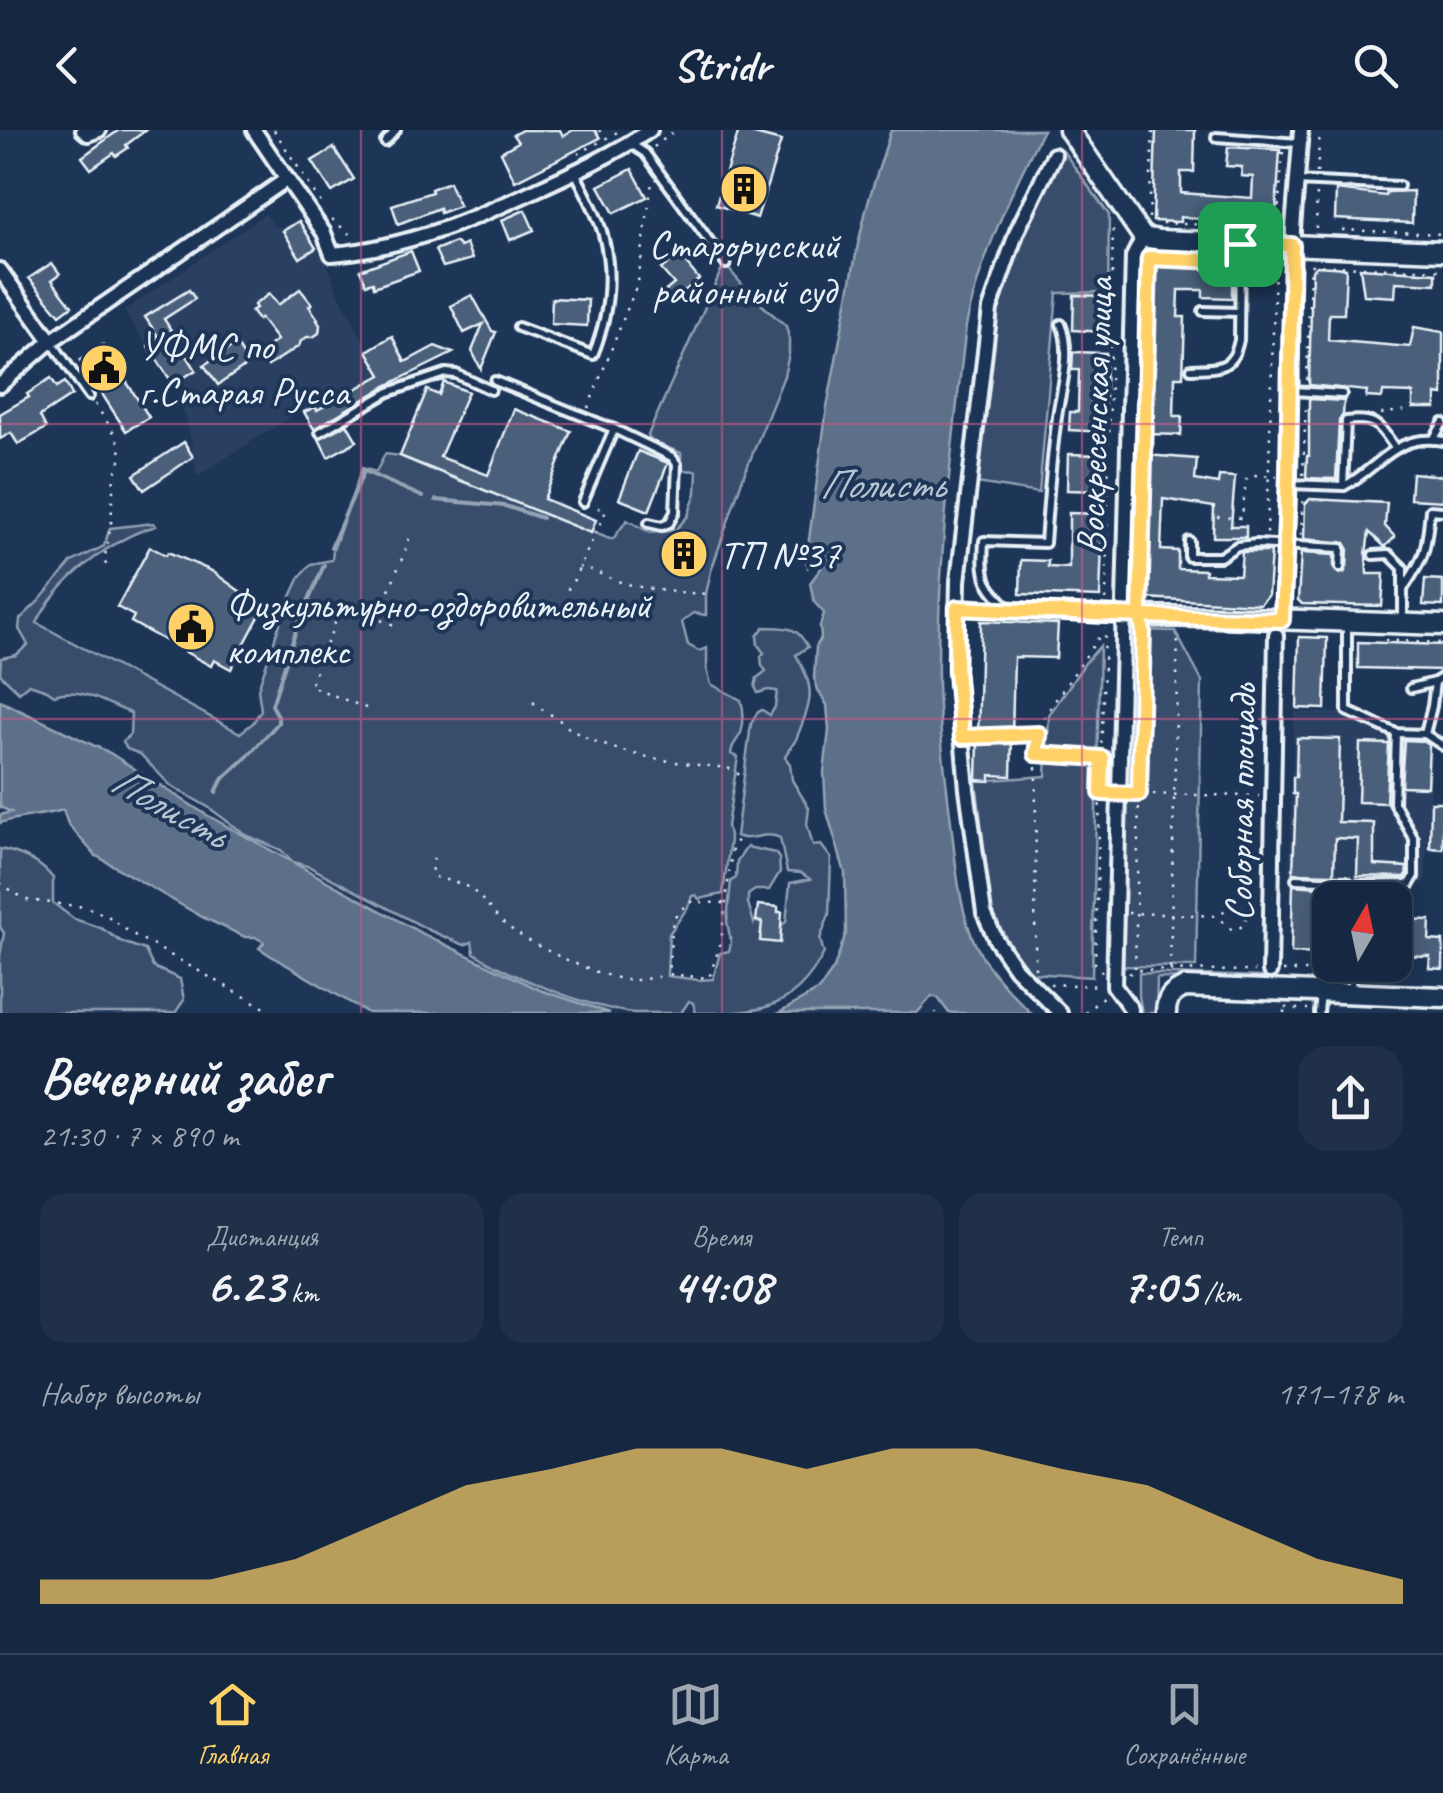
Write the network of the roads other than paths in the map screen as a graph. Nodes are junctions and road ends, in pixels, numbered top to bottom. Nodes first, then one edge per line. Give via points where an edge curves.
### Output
1 (83, 130) edge
2 (99, 130) edge
3 (254, 130) edge
4 (396, 130) edge
5 (650, 130) edge
6 (1069, 130) edge
7 (625, 136) edge
8 (1301, 136) edge
9 (1216, 137) dead end
10 (385, 142) dead end
11 (1054, 155) dead end
12 (576, 172) junction
13 (287, 179) junction
14 (1297, 181) junction
15 (1399, 186) dead end
16 (1143, 237) junction
17 (1292, 245) junction
18 (1443, 251) edge
19 (1240, 253) junction
20 (726, 264) dead end
21 (0, 270) edge
22 (1203, 312) dead end
23 (1238, 312) junction
24 (1062, 324) dead end
25 (518, 327) dead end
26 (51, 341) junction
27 (1191, 369) dead end
28 (495, 381) dead end
29 (0, 384) edge
30 (491, 390) dead end
31 (1290, 391) junction
32 (1342, 394) dead end
33 (89, 396) road end
34 (1443, 424) edge
35 (614, 429) junction
36 (320, 432) dead end
37 (1433, 440) junction
38 (1443, 441) edge
39 (1395, 448) junction
40 (1288, 480) junction
41 (1343, 486) junction
42 (583, 502) road end
43 (1443, 511) edge
44 (649, 522) dead end
45 (1189, 541) dead end
46 (1286, 544) junction
47 (1373, 554) dead end
48 (1340, 567) dead end
49 (1403, 590) junction
50 (957, 608) junction
51 (1012, 610) junction
52 (1118, 619) junction
53 (1348, 622) junction
54 (1402, 624) junction
55 (1443, 625) edge
56 (1279, 627) junction
57 (1439, 680) edge
58 (1411, 688) dead end
59 (1396, 733) junction
60 (1424, 734) junction
61 (1443, 746) edge
62 (1296, 879) dead end
63 (1348, 882) edge
64 (1410, 882) edge
65 (1270, 971) dead end
66 (1351, 982) edge
67 (1321, 992) junction
68 (1351, 994) junction
69 (1443, 998) edge
70 (1060, 1013) edge
71 (1131, 1013) edge
72 (1166, 1013) edge
73 (1319, 1013) edge

1 - 2 street
3 - 13 street
4 - 10 lane
5 - 7 street
6 - 16 street
7 - 12 street
7 - 20 lane
8 - 9 lane via 1284,142
8 - 14 street, Соборная площадь
11 - 50 street via 1017,230 990,309
12 - 13 street via 411,240 332,254
12 - 25 lane via 607,263 602,332 593,354
13 - 26 street
14 - 15 lane
14 - 17 street, Соборная площадь
16 - 19 street
16 - 52 street, Воскресенская улица via 1133,257
17 - 18 street
17 - 19 street
17 - 31 street, Соборная площадь
19 - 23 lane
21 - 26 street
22 - 23 lane
23 - 27 lane via 1239,340 1229,363
24 - 51 lane via 1065,368 1045,543 984,542 982,570 991,592
26 - 29 street
26 - 33 lane
28 - 35 lane
30 - 36 lane via 446,373 390,392
31 - 32 lane
31 - 40 street, Соборная площадь
34 - 37 lane
35 - 42 lane
35 - 44 lane via 678,464 675,512 669,524
37 - 38 lane
37 - 39 lane
39 - 41 lane
39 - 41 lane via 1365,419 1346,421
40 - 41 lane
40 - 46 street, Соборная площадь
43 - 49 lane via 1430,510 1422,562
45 - 46 lane via 1190,557
46 - 48 lane via 1341,548
46 - 56 street, Соборная площадь
47 - 49 lane via 1389,554 1403,568
49 - 54 lane
50 - 51 street
50 - 70 street via 956,670 984,913 1004,953
51 - 52 street
52 - 56 street
52 - 71 street, Воскресенская улица via 1114,986
53 - 54 street
53 - 56 street
53 - 59 lane via 1346,711
54 - 55 street
56 - 65 street, Соборная площадь
57 - 58 lane
57 - 60 lane
59 - 60 lane
59 - 64 lane via 1394,803 1414,839
60 - 61 lane
62 - 63 lane
66 - 68 lane
67 - 68 street
67 - 72 street via 1185,987 1173,992
67 - 73 lane
68 - 69 street

